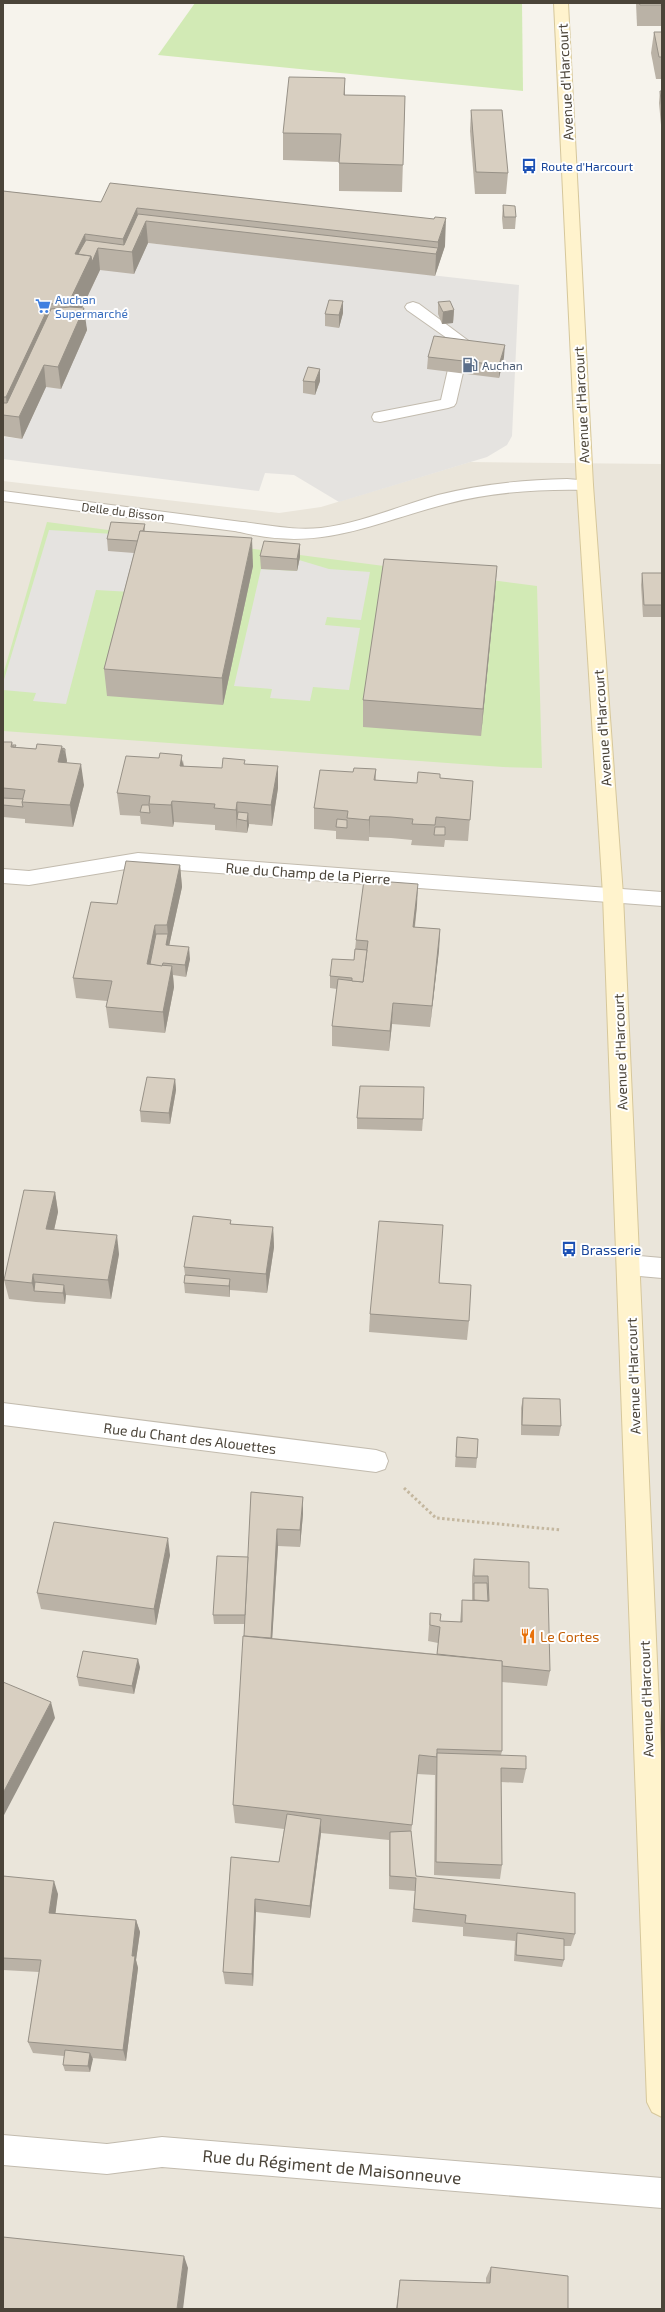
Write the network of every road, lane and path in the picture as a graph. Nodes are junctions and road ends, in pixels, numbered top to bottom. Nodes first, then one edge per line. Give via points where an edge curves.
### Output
1 (561, 3) edge
2 (413, 307) dead end
3 (380, 417) dead end
4 (585, 485) junction
5 (3, 496) edge
6 (3, 876) edge
7 (614, 895) junction
8 (662, 899) edge
9 (628, 1265) junction
10 (662, 1268) edge
11 (3, 1414) edge
12 (376, 1461) joint
13 (561, 1530) dead end
14 (662, 2102) edge
15 (3, 2150) edge
16 (662, 2193) edge

1 - 4 main road, Avenue d'Harcourt
2 - 3 street via 462,342 448,403
4 - 5 street, Delle du Bisson via 549,484 485,491 444,499 320,533 278,532
4 - 7 main road, Avenue d'Harcourt
6 - 7 street, Rue du Champ de la Pierre via 29,878 138,860
7 - 8 street, Rue du Champ de la Pierre
7 - 9 main road, Avenue d'Harcourt
9 - 10 street
9 - 14 main road, Avenue d'Harcourt
11 - 12 street, Rue du Chant des Alouettes
12 - 13 path via 436,1518
15 - 16 street, Rue du Régiment de Maisonneuve via 107,2159 162,2152

